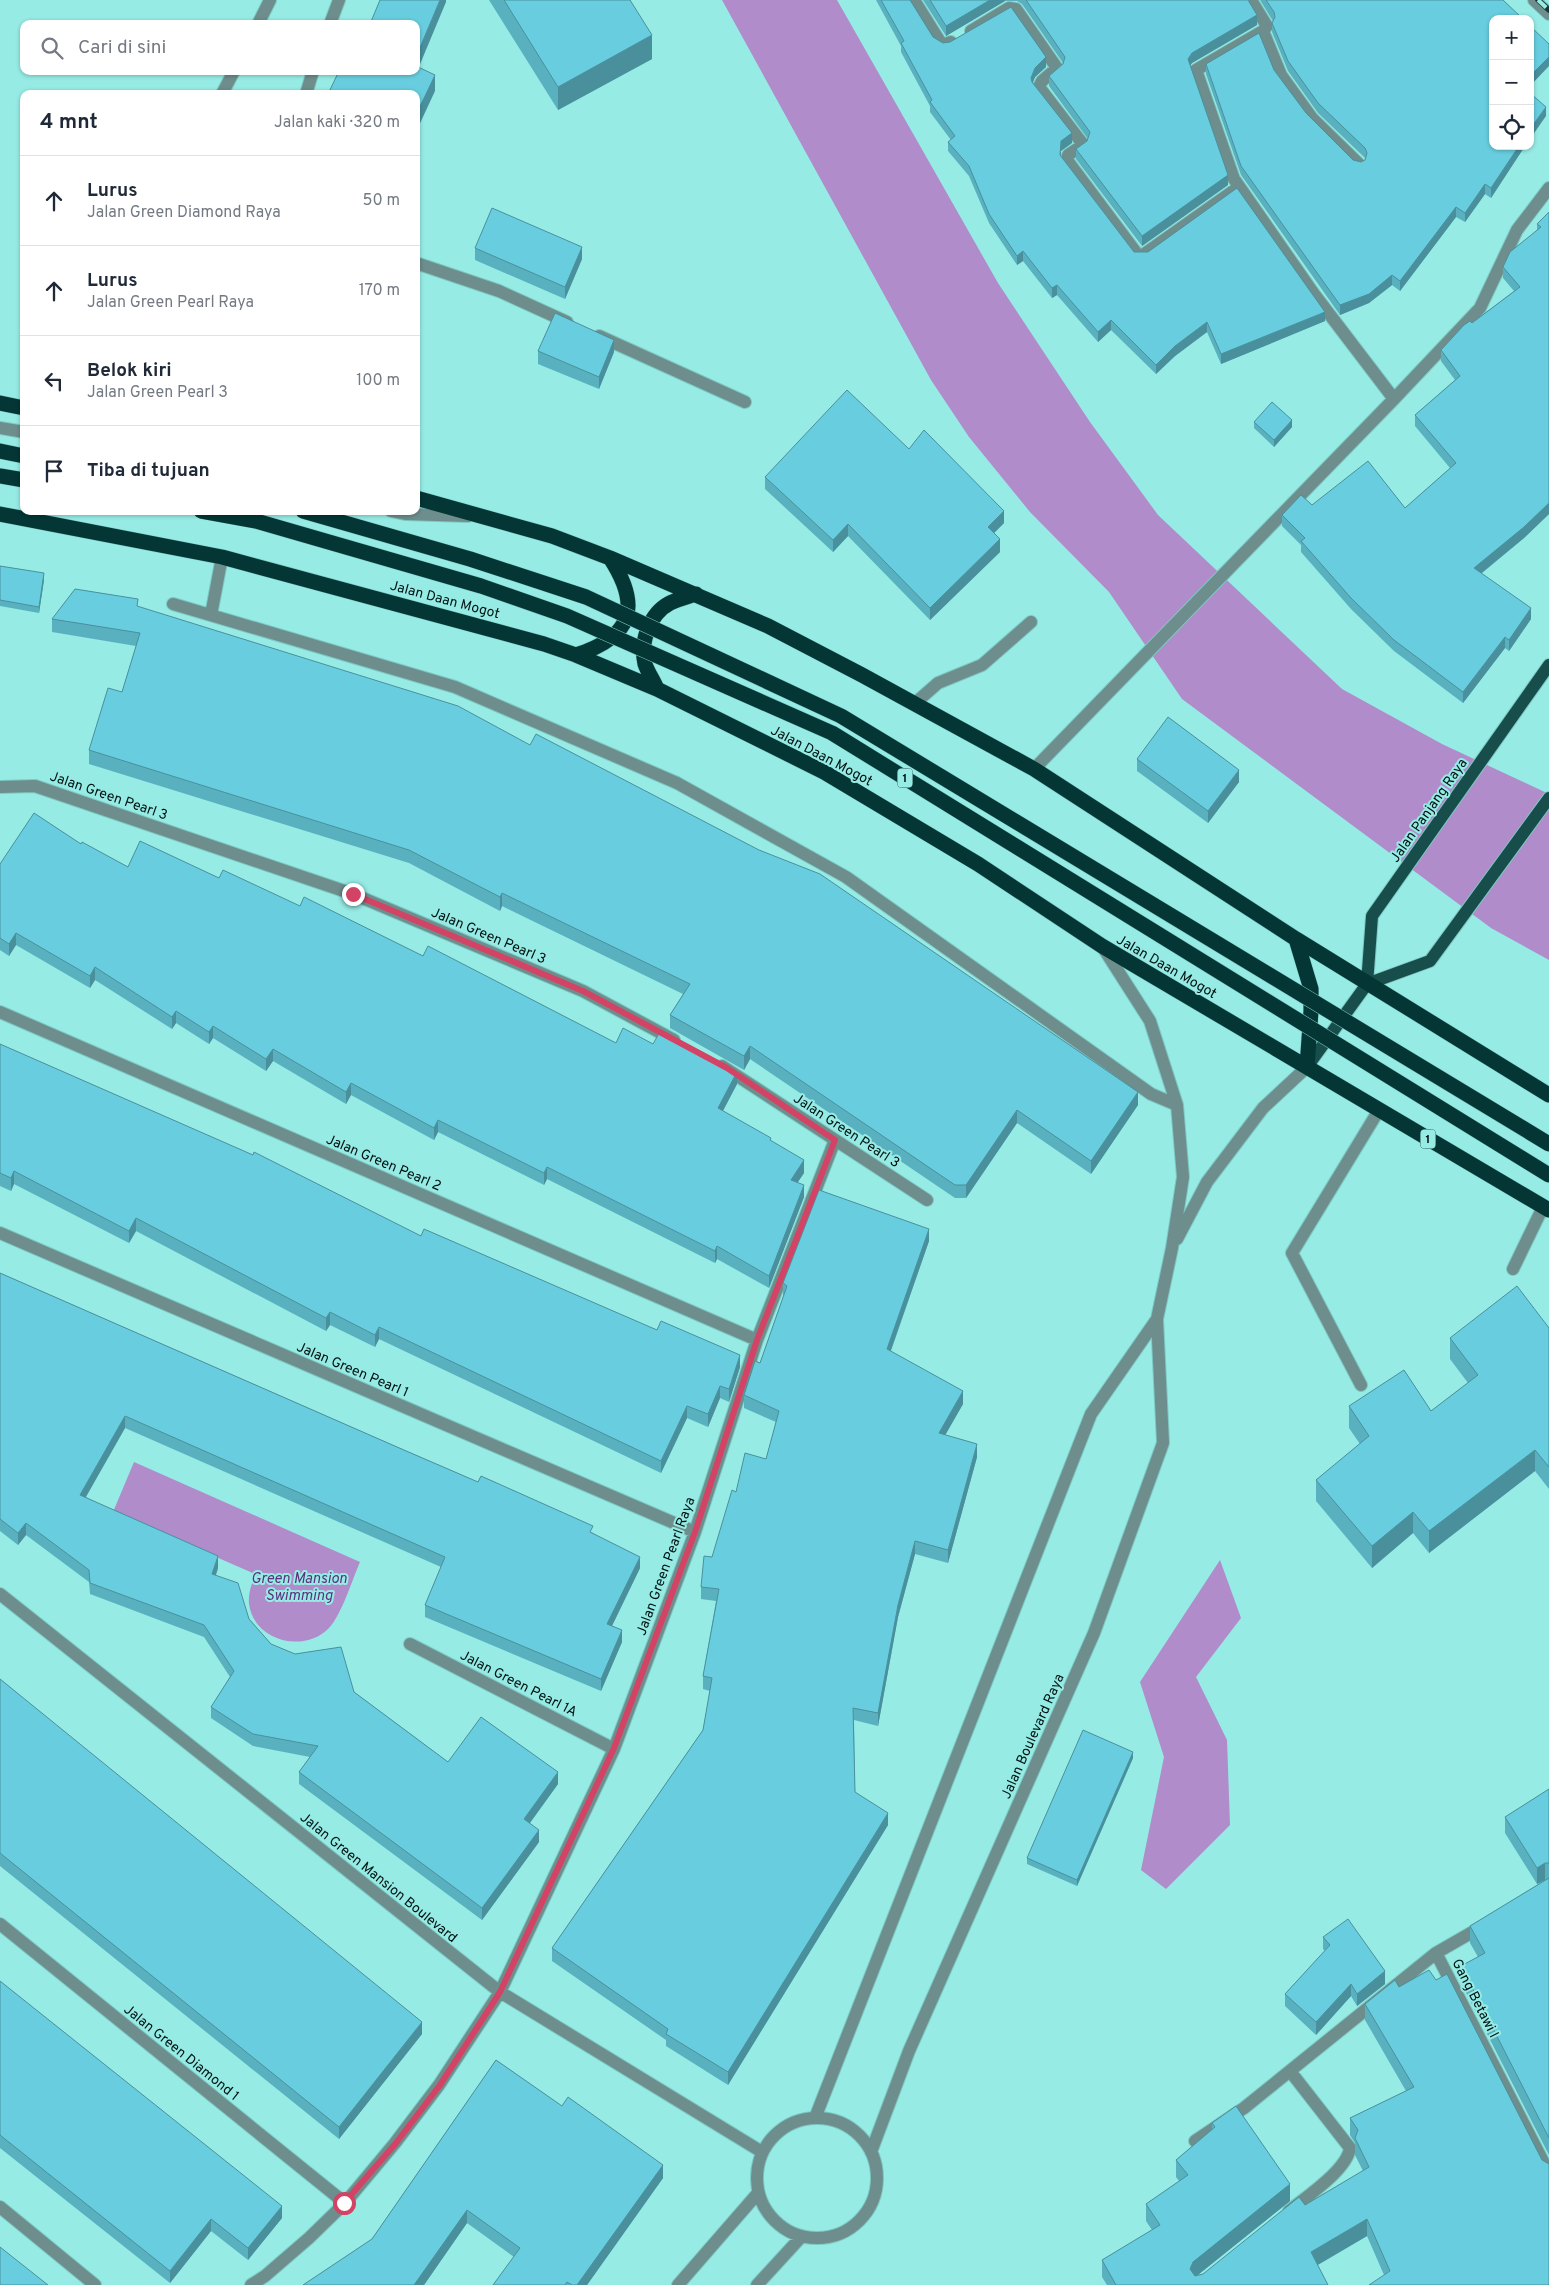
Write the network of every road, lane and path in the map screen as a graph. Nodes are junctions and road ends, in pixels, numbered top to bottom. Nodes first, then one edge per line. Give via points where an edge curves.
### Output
1 (270, 0) edge
2 (339, 0) edge
3 (914, 0) edge
4 (1251, 0) edge
5 (1534, 0) edge
6 (1549, 14) edge
7 (260, 20) edge
8 (332, 20) edge
9 (1263, 30) junction
10 (232, 75) edge
11 (313, 75) edge
12 (224, 90) edge
13 (307, 90) edge
14 (1359, 164) edge
15 (1239, 186) junction
16 (1549, 188) edge
17 (420, 264) edge
18 (1394, 400) junction
19 (745, 402) dead end
20 (0, 403) edge
21 (20, 407) edge
22 (0, 428) edge
23 (20, 431) edge
24 (0, 451) edge
25 (20, 455) edge
26 (0, 476) edge
27 (20, 479) edge
28 (420, 499) edge
29 (0, 514) edge
30 (223, 515) edge
31 (317, 515) edge
32 (420, 515) edge
33 (485, 517) junction
34 (222, 557) junction
35 (610, 558) junction
36 (696, 594) junction
37 (173, 604) dead end
38 (212, 615) junction
39 (1031, 622) dead end
40 (576, 655) junction
41 (1549, 665) edge
42 (657, 689) junction
43 (914, 704) junction
44 (1034, 769) junction
45 (1, 787) edge
46 (1549, 798) edge
47 (1296, 939) junction
48 (1102, 946) junction
49 (1367, 984) junction
50 (0, 1012) edge
51 (685, 1046) edge
52 (710, 1059) edge
53 (1307, 1067) junction
54 (1549, 1095) edge
55 (1177, 1106) junction
56 (1379, 1110) junction
57 (835, 1140) junction
58 (1549, 1144) edge
59 (1549, 1175) edge
60 (927, 1200) dead end
61 (1546, 1209) edge
62 (0, 1233) edge
63 (1172, 1248) junction
64 (1513, 1270) dead end
65 (1157, 1319) junction
66 (757, 1340) junction
67 (1361, 1384) dead end
68 (695, 1532) junction
69 (0, 1594) edge
70 (410, 1644) dead end
71 (614, 1748) junction
72 (1496, 1918) edge
73 (0, 1924) edge
74 (1436, 1953) junction
75 (500, 1992) junction
76 (1290, 2071) junction
77 (815, 2118) junction
78 (1195, 2141) edge
79 (762, 2152) junction
80 (871, 2152) junction
81 (1549, 2173) edge
82 (758, 2193) junction
83 (344, 2203) junction
84 (0, 2207) edge
85 (1282, 2216) edge
86 (802, 2236) junction
87 (94, 2285) edge
88 (251, 2285) edge
89 (678, 2285) edge
90 (757, 2285) edge

1 - 7 street
2 - 8 street
3 - 15 street via 940,42 946,45 1009,8 1016,9 1057,68 1039,87 1082,143 1068,155 1067,160 1138,255 1143,255
4 - 9 street via 1267,26
5 - 6 street
9 - 14 street via 1282,75 1312,118
9 - 15 street via 1196,70
10 - 12 street
11 - 13 street
15 - 18 street via 1314,294
16 - 18 street via 1517,230 1480,308
17 - 19 street via 499,291
18 - 44 street
20 - 21 highway
22 - 23 street
24 - 25 highway
26 - 27 highway
28 - 33 highway
29 - 34 highway, Jalan Daan Mogot / 1
30 - 59 highway, Jalan Daan Mogot / 1, bridge via 256,521 481,586 567,616 832,733
31 - 58 highway, 1, bridge via 470,559 586,597 841,716
32 - 33 street
33 - 35 highway via 552,536
34 - 38 street
34 - 40 highway, Jalan Daan Mogot / 1 via 469,622
35 - 36 highway
35 - 40 highway via 627,590 630,603 627,616 609,641
36 - 42 highway via 669,604 647,631 643,642 646,664
36 - 43 highway via 777,631
37 - 38 street
38 - 55 street via 454,686 677,782 846,877 1151,1094
39 - 43 street via 982,664 938,683
40 - 42 highway, Jalan Daan Mogot / 1
41 - 49 main road, Jalan Panjang Raya via 1372,916
42 - 48 highway, Jalan Daan Mogot / 1 via 824,772 978,864
43 - 44 highway
44 - 47 highway
45 - 51 street, Jalan Green Pearl 3 via 34,786 353,894 583,991
46 - 49 main road via 1430,961
47 - 49 highway
47 - 53 highway via 1311,989
48 - 53 highway, Jalan Daan Mogot / 1
48 - 55 street, Jalan Boulevard Raya via 1150,1021
49 - 53 main road
49 - 54 highway
50 - 66 street, Jalan Green Pearl 2
52 - 57 street, Jalan Green Pearl 3
53 - 56 highway, Jalan Daan Mogot / 1
53 - 63 street, Jalan Boulevard Raya via 1263,1108 1207,1182
55 - 63 street, Jalan Boulevard Raya via 1182,1177
56 - 61 highway, Jalan Daan Mogot / 1
56 - 67 street via 1292,1253
57 - 60 street, Jalan Green Pearl 3
57 - 66 street, Jalan Green Pearl Raya
61 - 64 street
62 - 68 street, Jalan Green Pearl 1
63 - 65 street, Jalan Boulevard Raya
65 - 77 street, Jalan Boulevard Raya via 1091,1414
65 - 80 street, Jalan Boulevard Raya via 1162,1443 1148,1486 1094,1633 909,2050
66 - 68 street, Jalan Green Pearl Raya
68 - 71 street, Jalan Green Pearl Raya
69 - 75 street, Jalan Green Mansion Boulevard
70 - 71 street, Jalan Green Pearl 1A
71 - 75 street, Jalan Green Pearl Raya
72 - 74 street, Gang Betawi I
73 - 83 street, Jalan Green Diamond 1
74 - 76 street
74 - 81 street, Gang Betawi I
75 - 79 street, Jalan Green Mansion Boulevard
75 - 83 street, Jalan Green Pearl Raya via 440,2085
76 - 78 street
76 - 85 street via 1350,2148 1339,2168
77 - 79 street via 784,2127
77 - 80 street via 832,2120 848,2127 862,2138
79 - 82 street via 756,2172
80 - 86 street via 877,2172 876,2193 860,2220 843,2233 833,2236
82 - 86 street via 771,2217 785,2229
82 - 89 street
83 - 88 street, Jalan Green Pearl Raya via 266,2276
84 - 87 street
86 - 90 street

